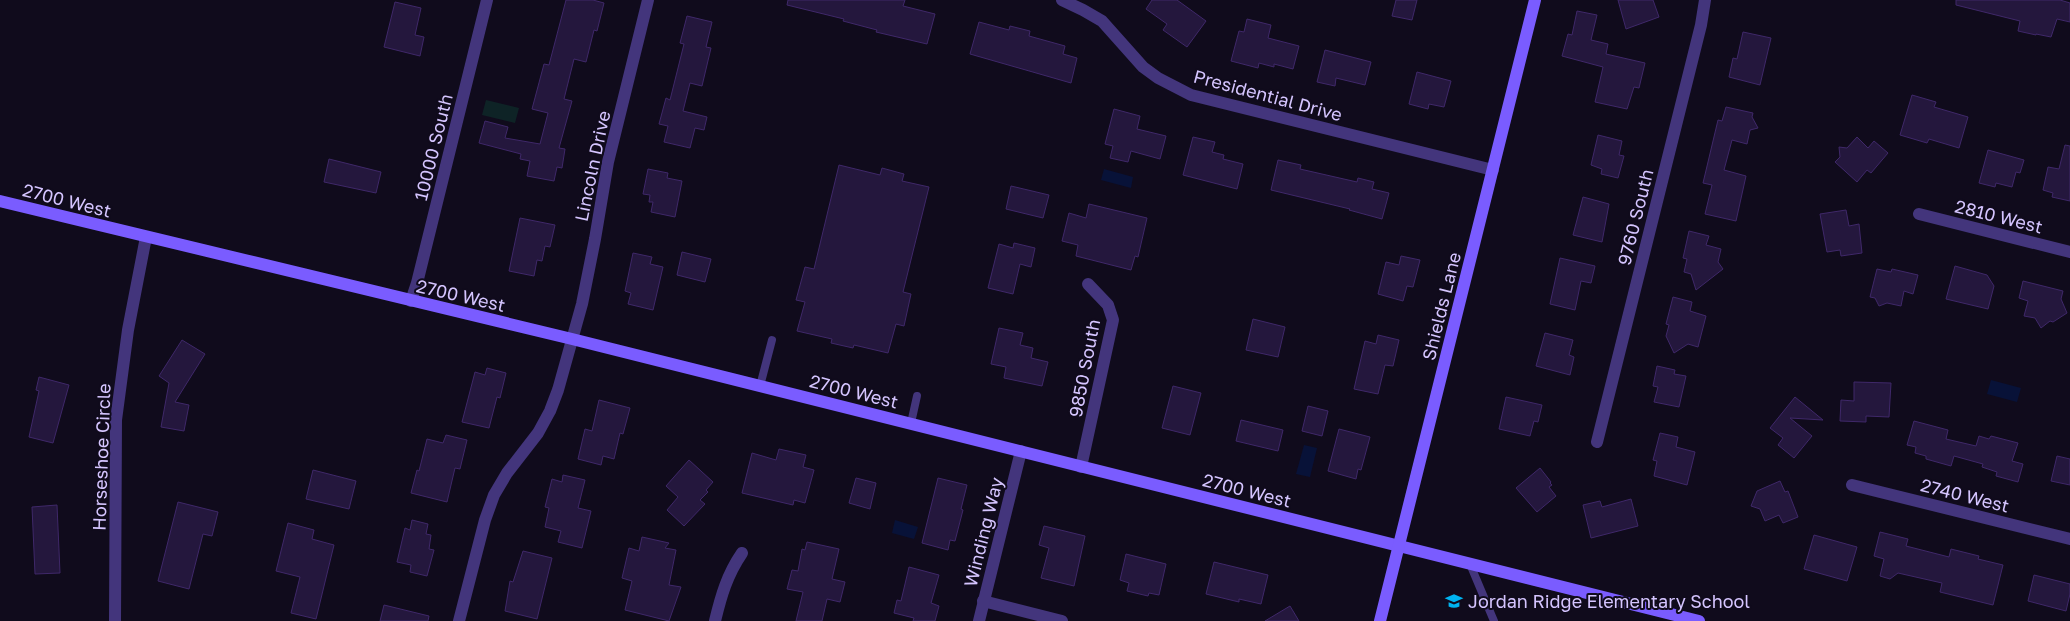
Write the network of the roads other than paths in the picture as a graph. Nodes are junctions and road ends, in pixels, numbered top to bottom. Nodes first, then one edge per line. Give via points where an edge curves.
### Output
1 (487, 0) edge
2 (648, 0) edge
3 (1062, 0) edge
4 (1535, 0) edge
5 (1705, 0) edge
6 (1493, 170) junction
7 (0, 201) edge
8 (1920, 214) dead end
9 (146, 237) junction
10 (2070, 252) edge
11 (1088, 284) dead end
12 (411, 301) junction
13 (572, 339) junction
14 (772, 340) dead end
15 (760, 386) junction
16 (917, 396) dead end
17 (911, 423) junction
18 (1597, 442) dead end
19 (1020, 451) junction
20 (1081, 467) junction
21 (1852, 485) dead end
22 (2070, 539) edge
23 (1398, 546) junction
24 (742, 553) dead end
25 (1470, 564) junction
26 (983, 601) junction
27 (115, 621) edge
28 (459, 621) edge
29 (715, 621) edge
30 (978, 621) edge
31 (1062, 621) edge
32 (1380, 621) edge
33 (1494, 621) edge
34 (1699, 621) edge

1 - 12 street, 10000 South
2 - 13 street, Lincoln Drive via 608,162 589,271
3 - 6 street, Presidential Drive via 1102,21 1144,67 1191,95
4 - 6 main road, Shields Lane
5 - 18 street, 9760 South
6 - 23 main road, Shields Lane
7 - 9 main road, 2700 West
8 - 10 street, 2810 West
9 - 12 main road, 2700 West
9 - 27 street, Horseshoe Circle via 128,330 116,420
11 - 20 street, 9850 South via 1103,297 1113,320
12 - 13 main road, 2700 West
13 - 15 main road, 2700 West
13 - 28 street, Lincoln Drive via 550,411 494,495
14 - 15 lane
15 - 17 main road, 2700 West
16 - 17 lane
17 - 19 main road, 2700 West
19 - 20 main road, 2700 West
19 - 26 street, Winding Way
20 - 23 main road, 2700 West
21 - 22 street, 2740 West
23 - 25 main road, 2700 West
23 - 32 main road, Shields Lane
24 - 29 street via 722,591
25 - 33 lane
25 - 34 main road, 2700 West
26 - 30 street, Winding Way
26 - 31 street

